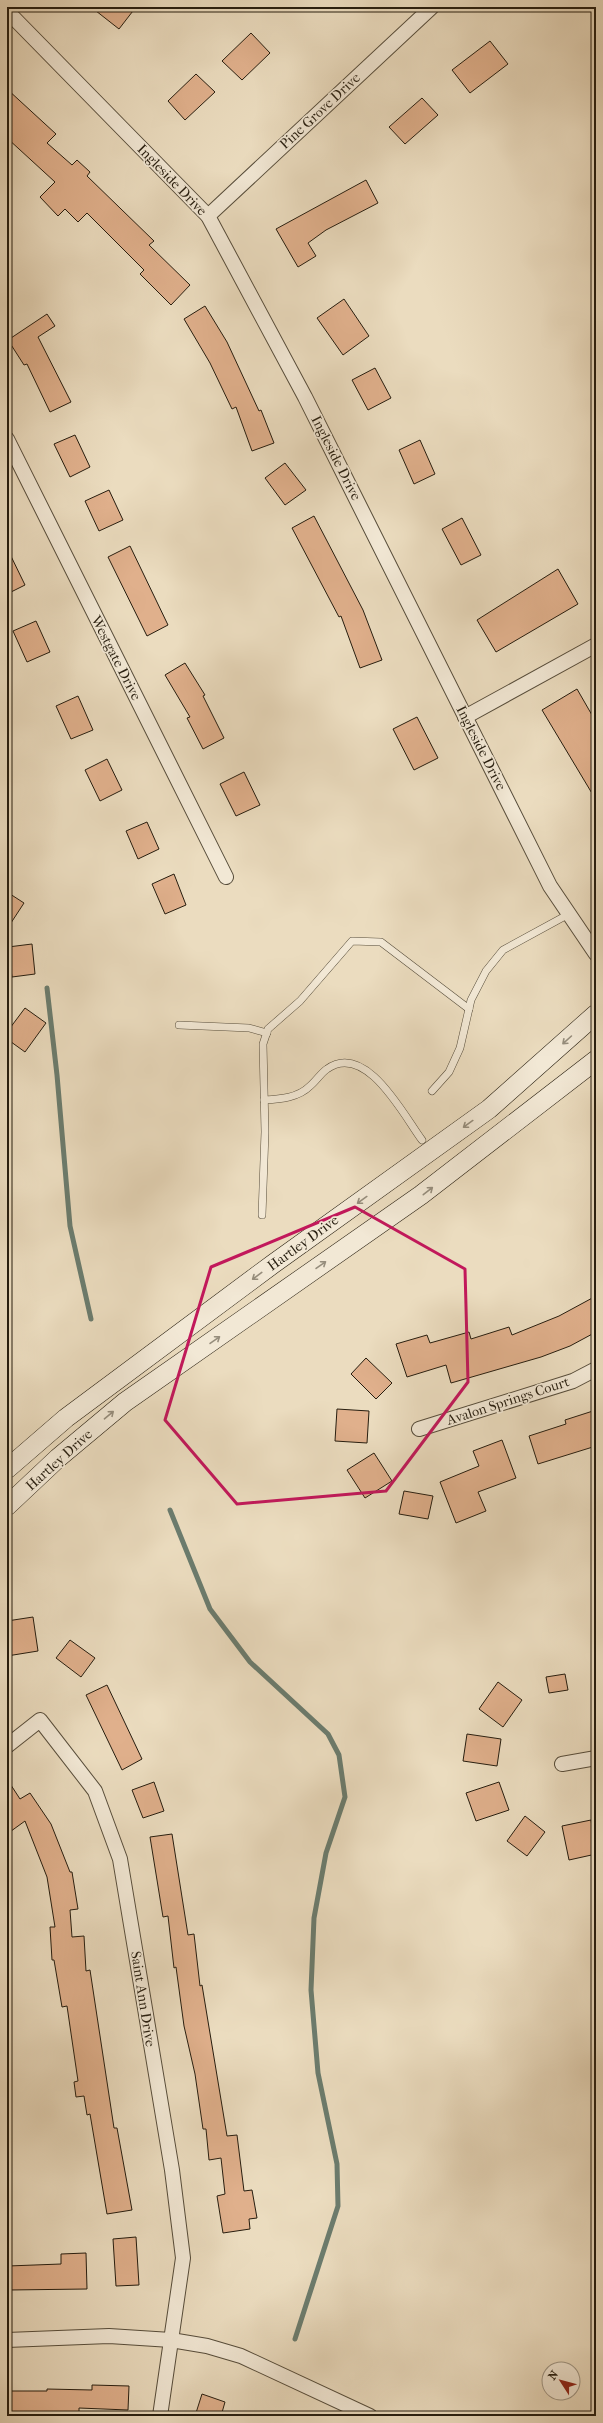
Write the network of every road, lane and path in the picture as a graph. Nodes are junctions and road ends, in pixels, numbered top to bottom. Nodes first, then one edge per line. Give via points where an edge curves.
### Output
1 (432, 7) edge
2 (7, 11) edge
3 (208, 216) junction
4 (7, 439) edge
5 (596, 645) edge
6 (465, 717) junction
7 (226, 877) dead end
8 (569, 914) junction
9 (596, 954) edge
10 (469, 1009) junction
11 (596, 1014) edge
12 (179, 1025) dead end
13 (267, 1033) junction
14 (596, 1060) edge
15 (432, 1091) dead end
16 (264, 1100) junction
17 (422, 1140) dead end
18 (262, 1215) dead end
19 (596, 1369) edge
20 (418, 1429) dead end
21 (7, 1469) edge
22 (7, 1506) edge
23 (7, 1746) edge
24 (596, 1758) edge
25 (562, 1764) dead end
26 (7, 2340) edge
27 (171, 2340) junction
28 (160, 2416) edge
29 (370, 2416) edge

1 - 3 street, Pine Grove Drive
2 - 3 street, Ingleside Drive
3 - 6 street, Ingleside Drive via 305,397
4 - 7 street, Westgate Drive
5 - 6 street
6 - 8 street, Ingleside Drive via 550,886
8 - 9 street, Ingleside Drive
8 - 10 lane via 503,950 486,971
10 - 13 lane via 381,942 352,941 300,1001 268,1029
10 - 15 lane via 460,1048 449,1072
11 -> 21 street, Hartley Drive via 489,1109 273,1264 66,1418
12 - 13 lane via 248,1028
13 - 16 lane via 264,1044
22 -> 14 street, Hartley Drive via 58,1458 125,1402 421,1196
16 - 17 lane via 288,1098 309,1088 328,1068 344,1062 364,1068 376,1076
16 - 18 lane
19 - 20 street, Avalon Springs Court via 573,1381
23 - 27 street, Saint Ann Drive via 40,1720 95,1791 120,1859 172,2170 183,2258
24 - 25 street
26 - 27 street via 109,2336
27 - 28 street
27 - 29 street via 207,2346 241,2356

